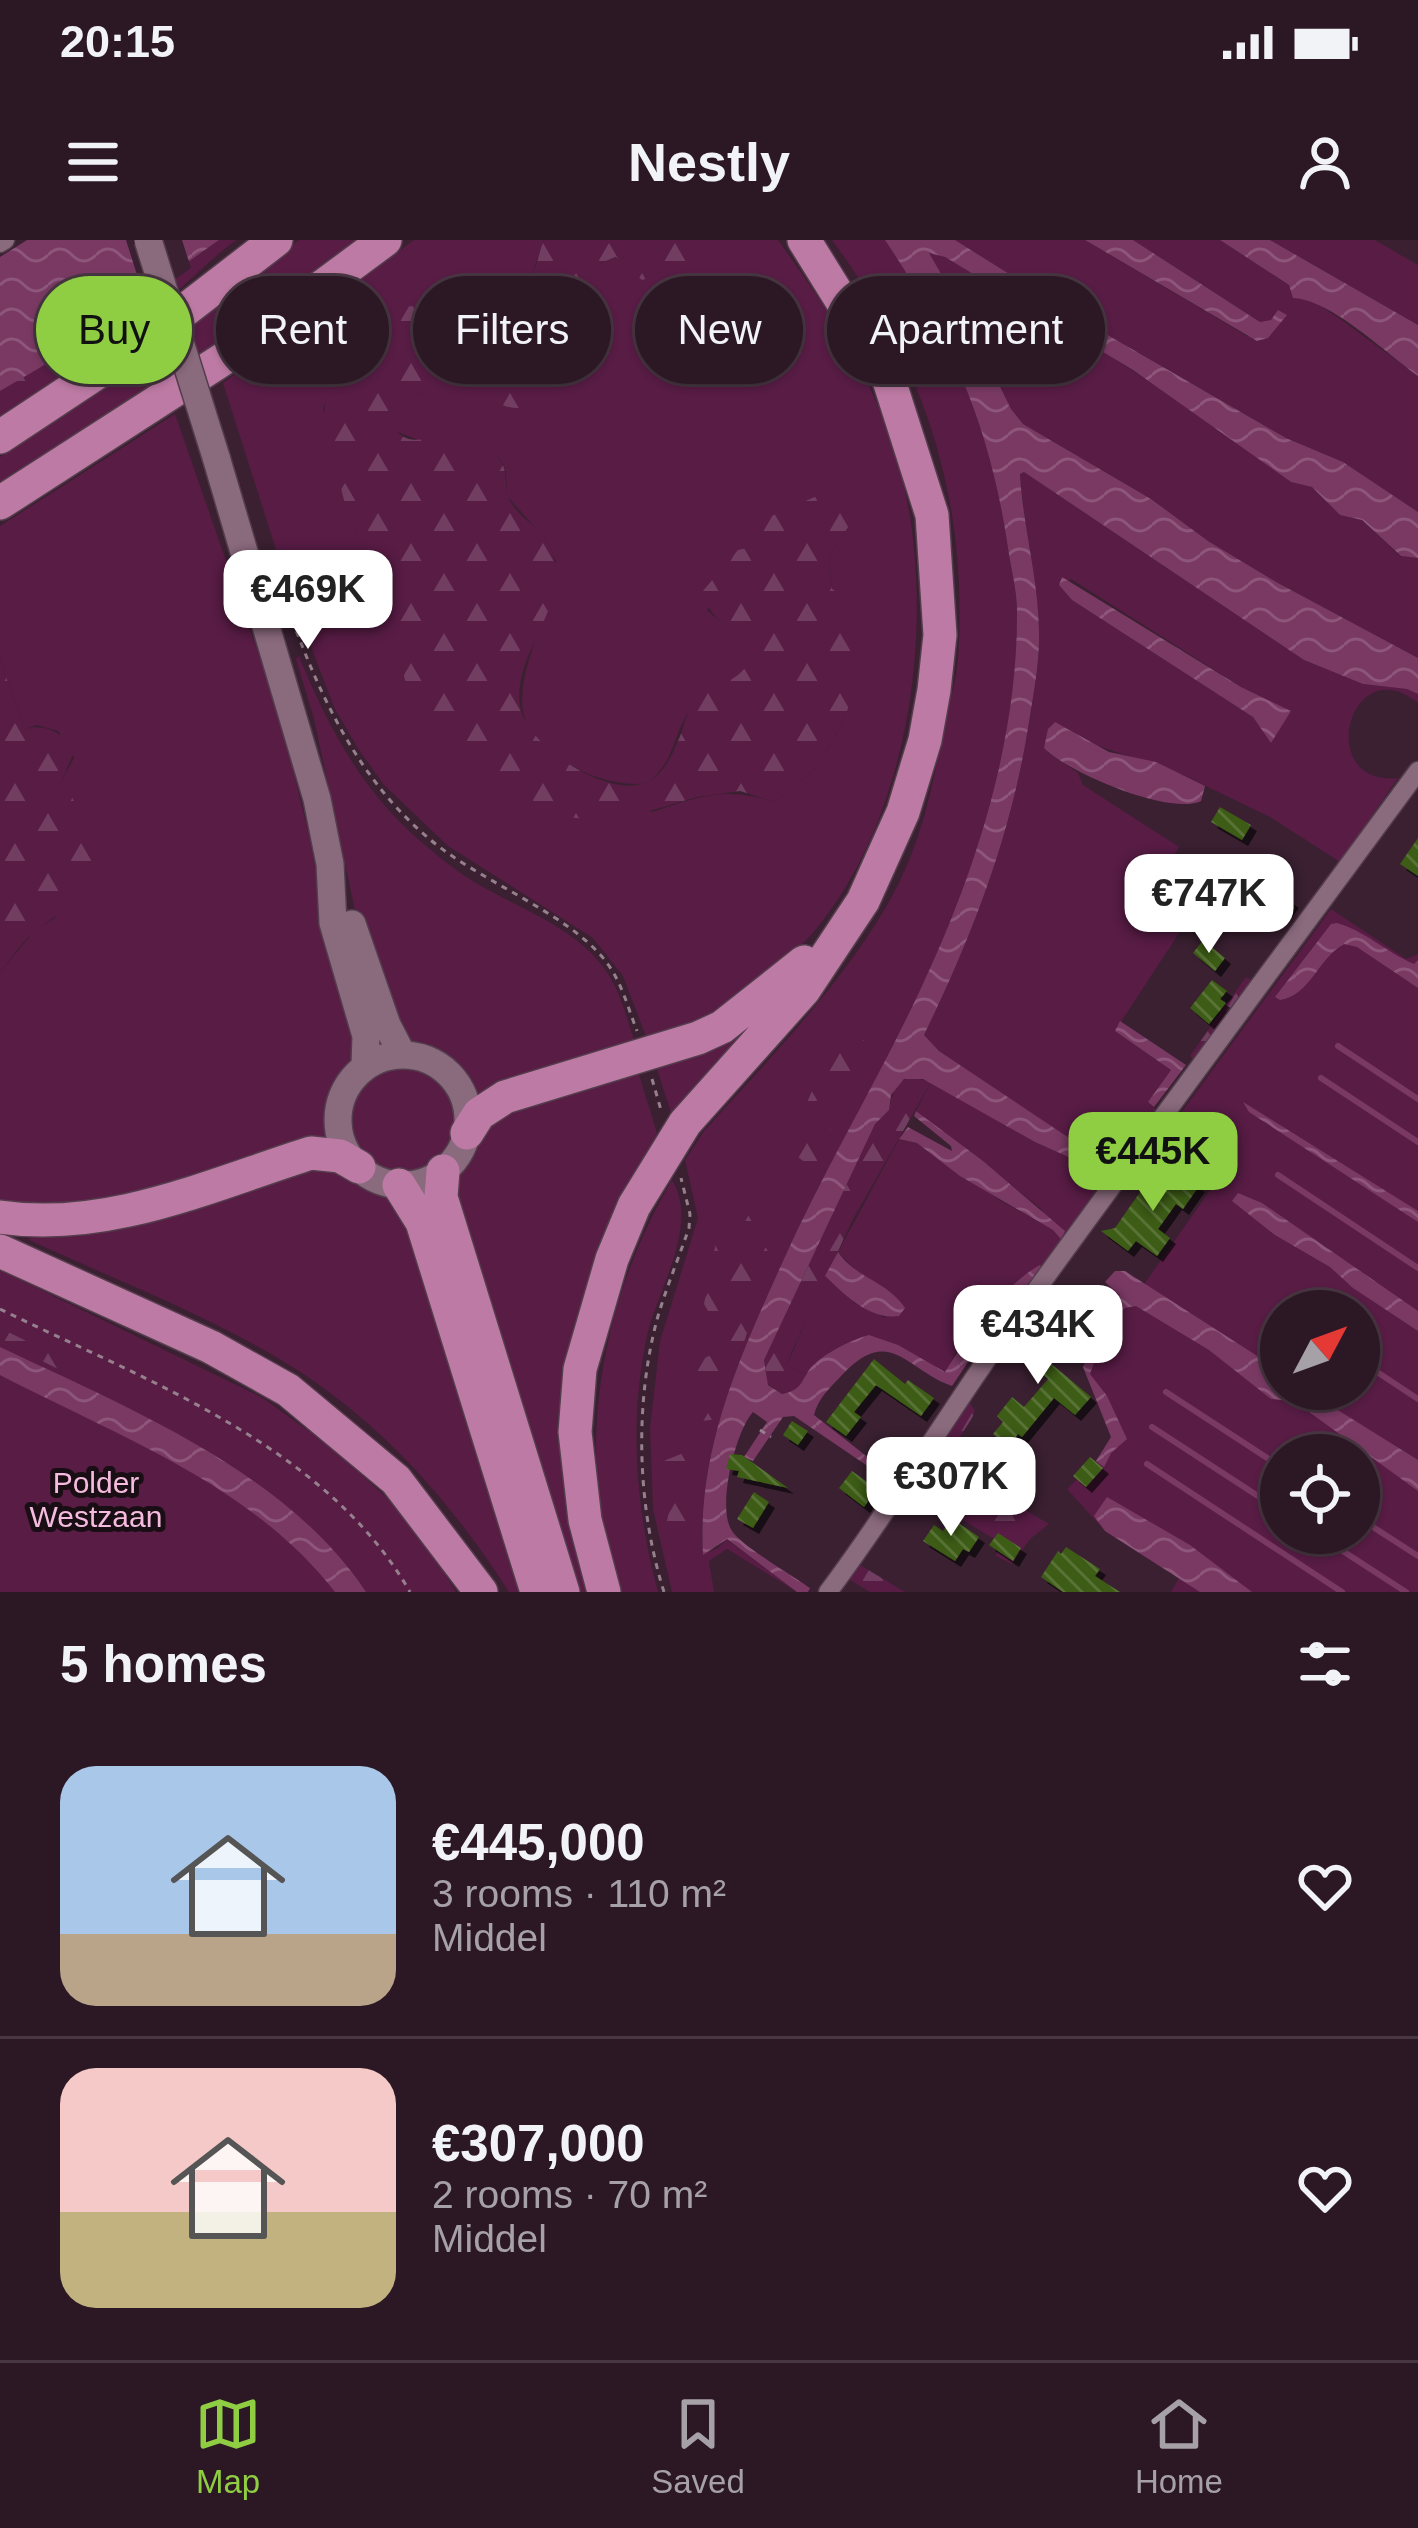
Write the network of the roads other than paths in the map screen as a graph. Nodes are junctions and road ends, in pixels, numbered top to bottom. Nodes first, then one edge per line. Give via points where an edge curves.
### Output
1 (148, 240) edge
2 (277, 240) edge
3 (385, 240) edge
4 (804, 240) edge
5 (0, 437) edge
6 (0, 503) edge
7 (1418, 771) edge
8 (330, 864) junction
9 (847, 926) junction
10 (402, 1054) junction
11 (364, 1066) junction
12 (467, 1133) junction
13 (359, 1167) junction
14 (443, 1171) junction
15 (399, 1185) junction
16 (0, 1216) edge
17 (0, 1251) edge
18 (481, 1592) edge
19 (537, 1592) edge
20 (563, 1592) edge
21 (604, 1592) edge
22 (828, 1592) edge

1 - 8 street, bridge via 301,735
2 - 5 highway
3 - 6 highway via 230,354
4 - 9 highway via 887,374 932,515 940,635 925,740 893,838
7 - 22 street via 1008,1330
8 - 10 street
8 - 11 street via 333,922 366,1036
9 - 12 highway via 722,1027 505,1096
9 - 21 highway via 804,990 685,1123 611,1259 580,1369 575,1432
10 - 11 street
10 - 12 street via 421,1056 454,1079
11 - 13 street via 339,1111 339,1133
12 - 14 street
13 - 15 street
13 - 16 highway via 310,1153 119,1214 58,1222
14 - 15 street
14 - 20 highway via 441,1197
15 - 19 highway via 422,1222
17 - 18 highway via 289,1390 396,1480

